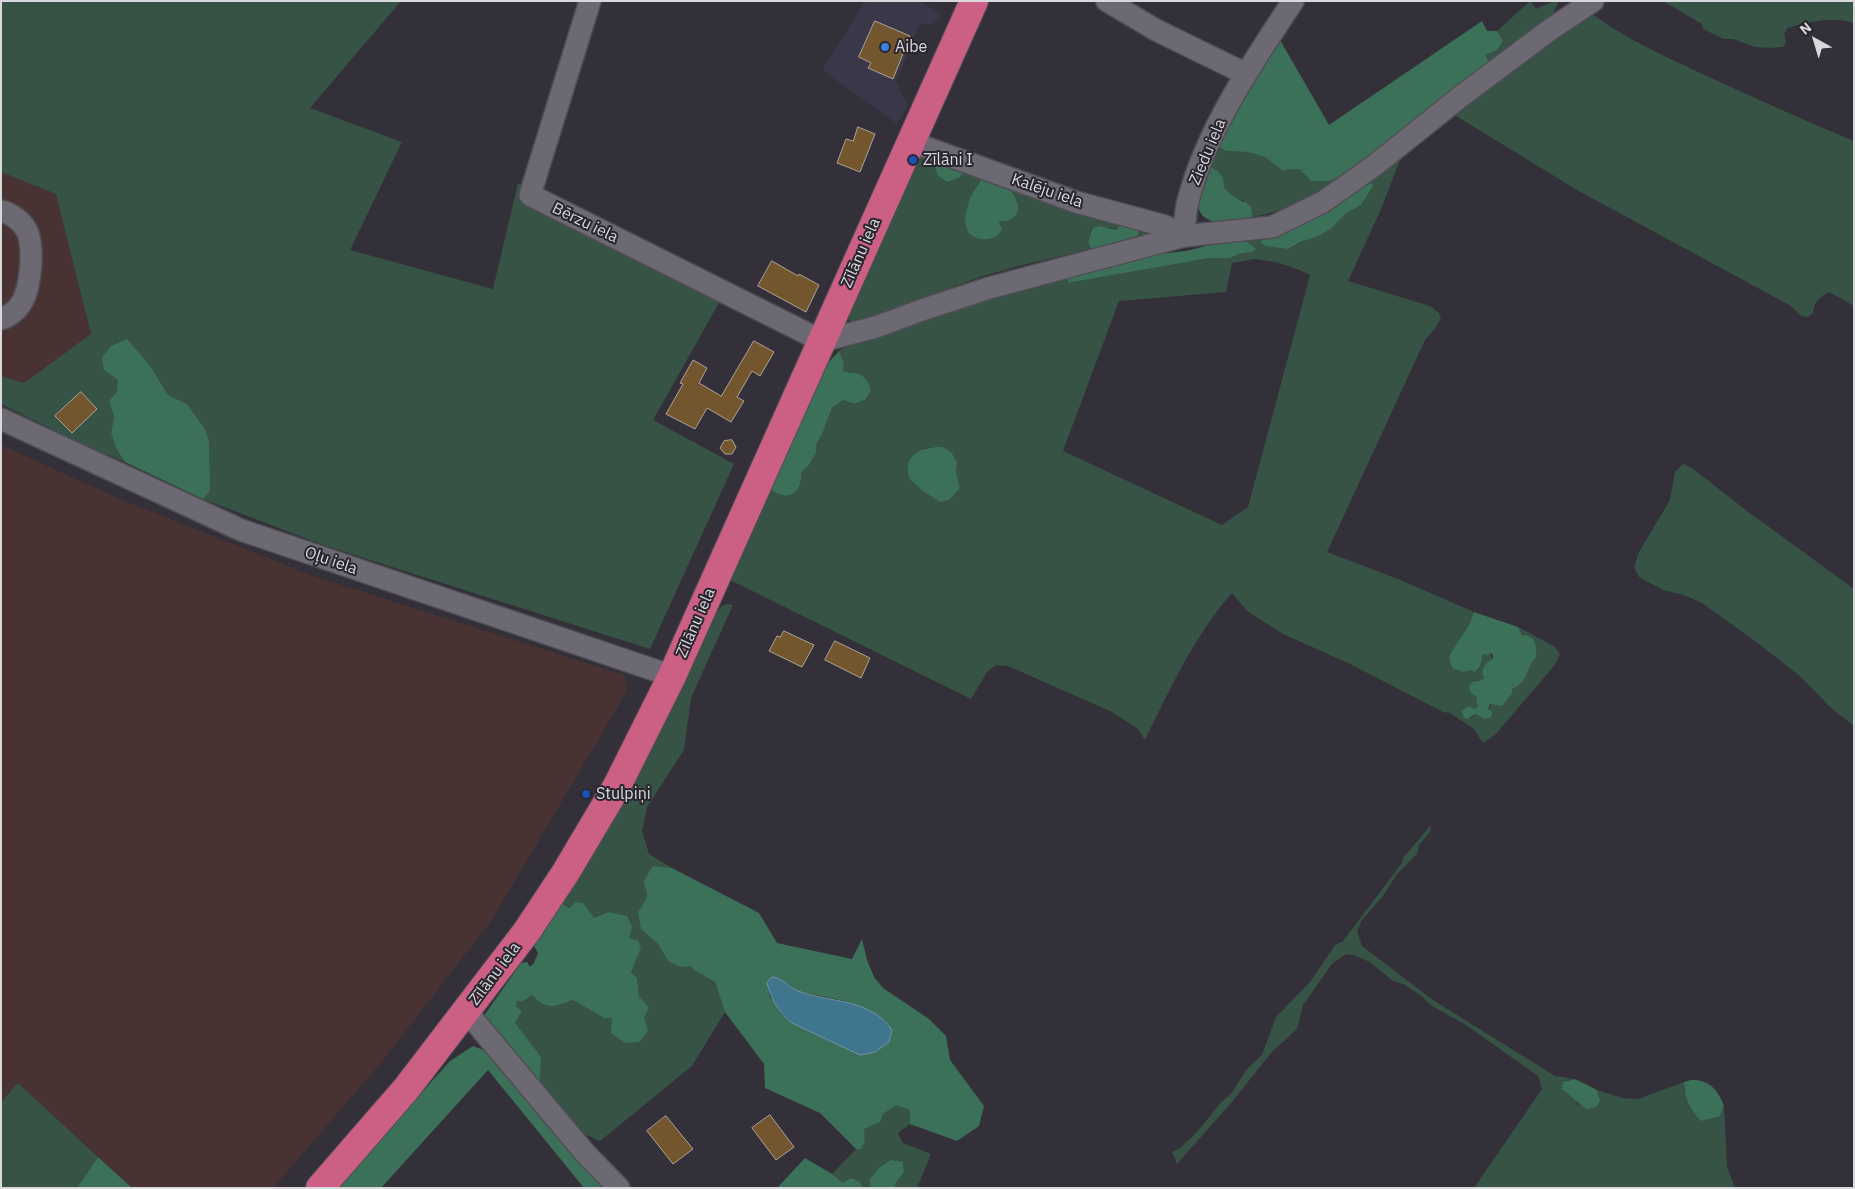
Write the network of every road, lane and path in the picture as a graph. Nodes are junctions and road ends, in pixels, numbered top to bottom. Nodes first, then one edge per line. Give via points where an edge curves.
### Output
1 (590, 1) edge
2 (974, 1) edge
3 (1107, 1) edge
4 (1293, 1) edge
5 (1565, 1) edge
6 (1594, 1) edge
7 (1551, 29) junction
8 (1246, 74) junction
9 (911, 142) junction
10 (1, 211) edge
11 (1184, 236) junction
12 (1, 319) edge
13 (822, 341) junction
14 (1, 419) edge
15 (672, 676) junction
16 (467, 1012) junction
17 (320, 1188) edge
18 (619, 1188) edge

1 - 13 street, Bērzu iela via 530,195
2 - 9 highway, Zīlānu iela
3 - 8 street via 1156,30
4 - 8 street, Ziedu iela
5 - 7 street
6 - 7 street
7 - 11 street via 1323,202 1272,227
8 - 11 street, Ziedu iela via 1196,175 1187,204
9 - 11 street, Kalēju iela via 1076,202 1165,226
9 - 13 highway, Zīlānu iela
10 - 12 street via 17,219 26,230 31,260 27,291 21,305
11 - 13 street via 989,288 876,327
13 - 15 highway, Zīlānu iela
14 - 15 street, Oļu iela via 241,530
15 - 16 highway, Zīlānu iela via 617,786 566,872
16 - 17 highway, Zīlānu iela via 406,1089
16 - 18 street via 585,1153

